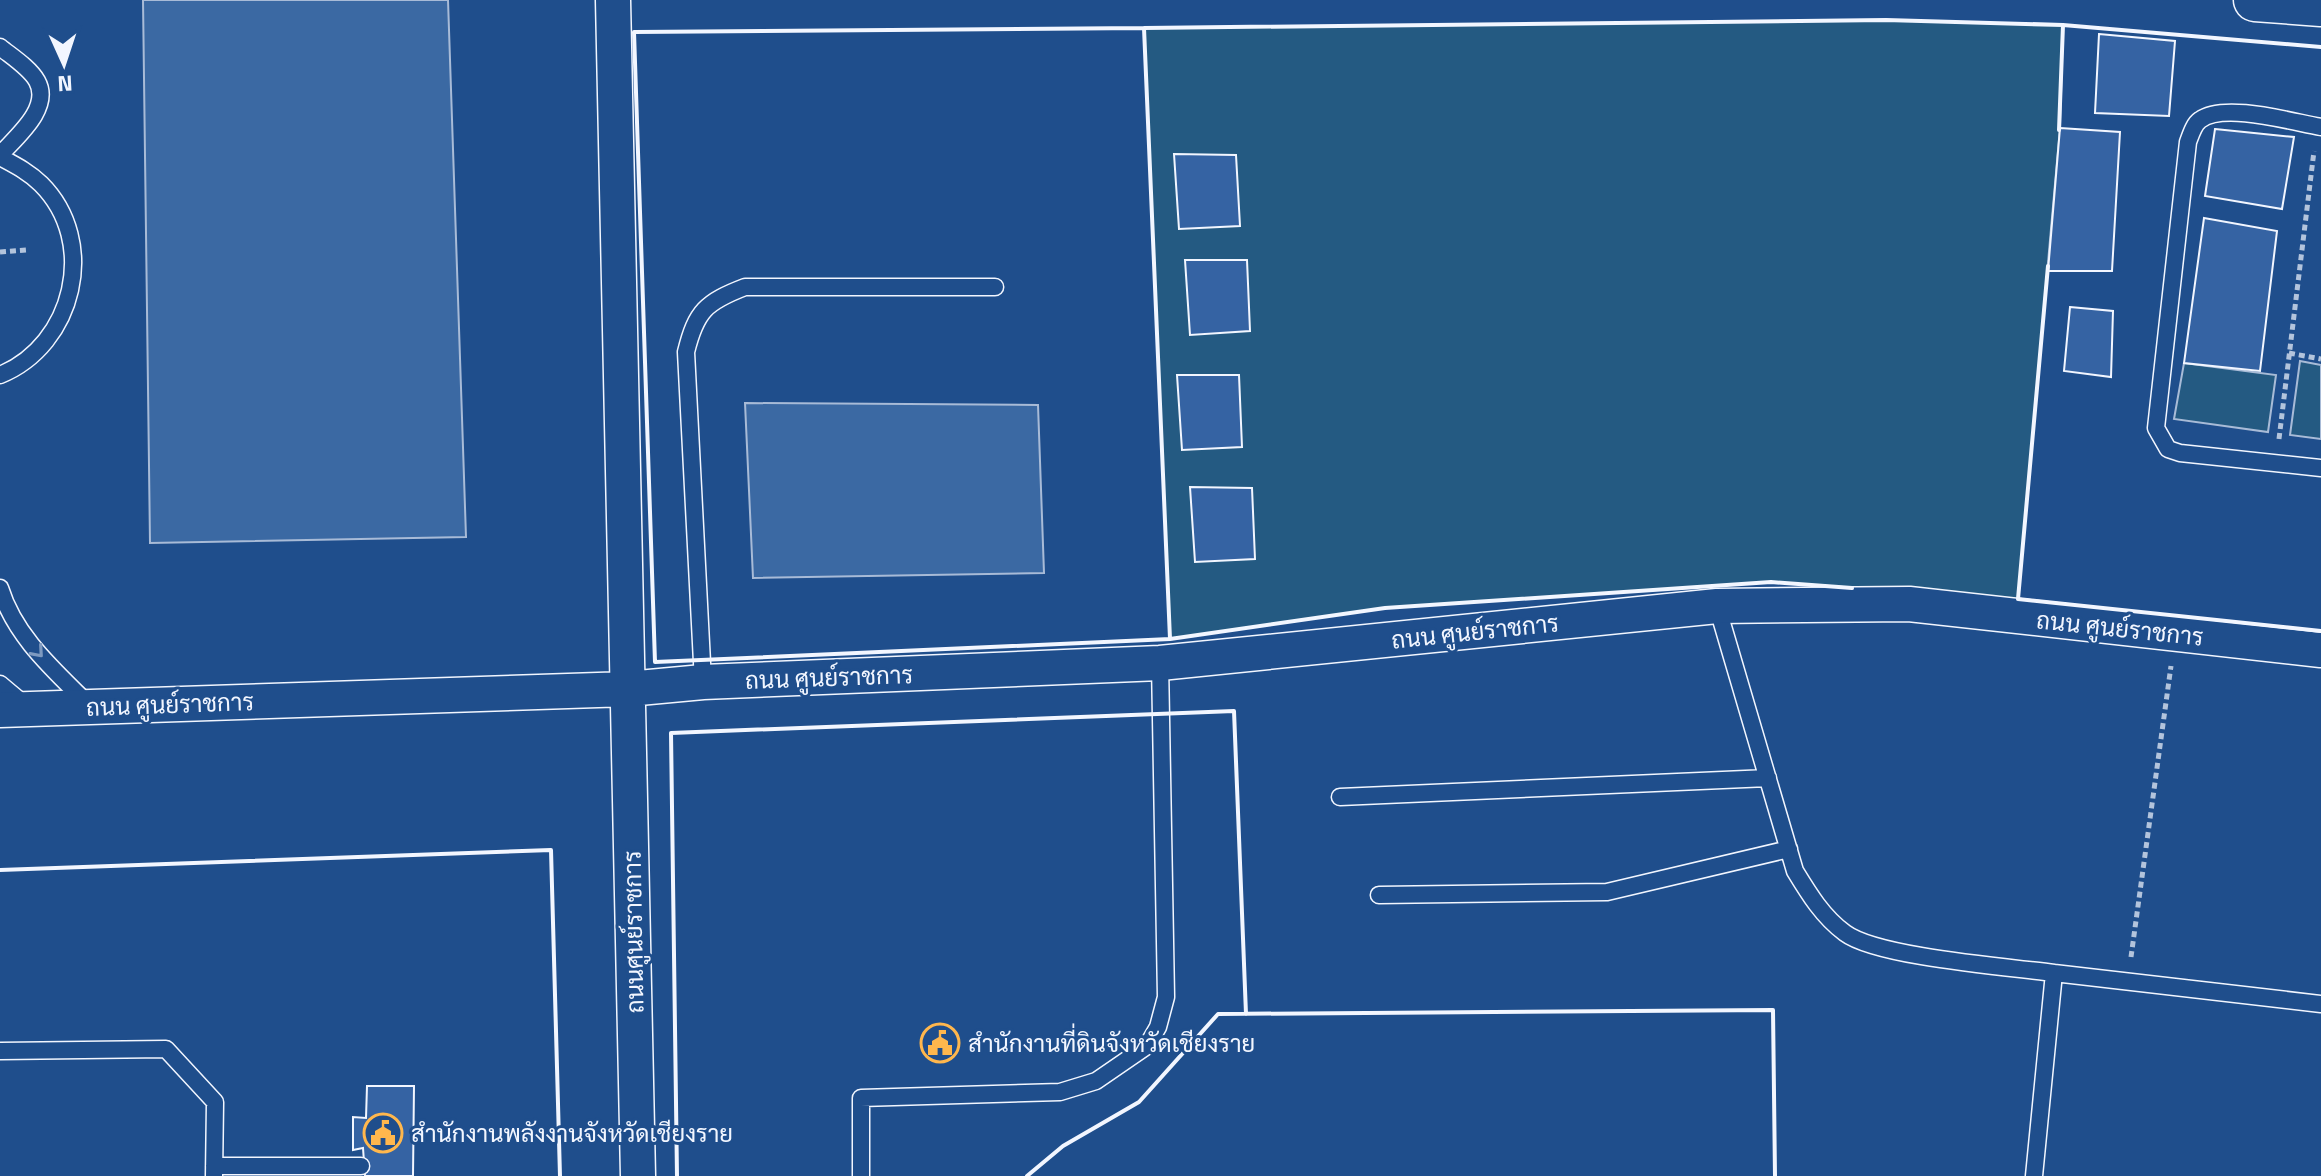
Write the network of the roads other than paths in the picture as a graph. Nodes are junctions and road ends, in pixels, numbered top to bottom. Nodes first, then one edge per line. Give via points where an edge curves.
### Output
1 (613, 0) edge
2 (2255, 0) edge
3 (2321, 5) edge
4 (0, 47) edge
5 (2319, 127) edge
6 (0, 156) edge
7 (995, 287) dead end
8 (0, 375) edge
9 (2321, 468) edge
10 (0, 588) edge
11 (1717, 606) junction
12 (2321, 650) edge
13 (1160, 663) junction
14 (703, 682) junction
15 (0, 684) edge
16 (628, 689) junction
17 (90, 706) junction
18 (14, 709) edge
19 (1768, 778) junction
20 (1340, 797) dead end
21 (1789, 849) junction
22 (1379, 895) dead end
23 (2054, 973) junction
24 (2321, 1004) edge
25 (0, 1051) edge
26 (361, 1166) dead end
27 (214, 1171) edge
28 (638, 1176) edge
29 (861, 1176) edge
30 (2034, 1176) edge

1 - 16 street
2 - 3 street
4 - 6 lane via 37,81 41,100 33,118
5 - 9 lane via 2235,113 2212,113 2197,122 2188,142 2156,428 2168,449 2180,453
6 - 8 lane via 23,169 51,197 69,232 73,259 69,298 52,334 34,354
7 - 14 lane via 745,287 714,299 693,321 686,352
10 -> 17 lane via 28,641
11 - 12 street, ถนน ศูนย์ราชการ via 1909,604
11 - 13 street, ถนน ศูนย์ราชการ
11 - 19 lane
13 - 14 street, ถนน ศูนย์ราชการ
13 - 29 lane via 1166,997 1147,1046 1096,1081 1060,1092 861,1098
14 - 16 street, ถนน ศูนย์ราชการ
15 - 18 lane
16 - 17 street, ถนน ศูนย์ราชการ
16 - 28 street, ถนนศูนย์ราชการ
17 - 18 street, ถนน ศูนย์ราชการ
19 - 20 lane
19 - 21 lane
21 - 22 lane via 1607,892
21 - 23 lane via 1815,905 1846,934 1881,948
23 - 24 lane
23 - 30 lane
25 - 27 lane via 166,1049 215,1102
26 - 27 lane

